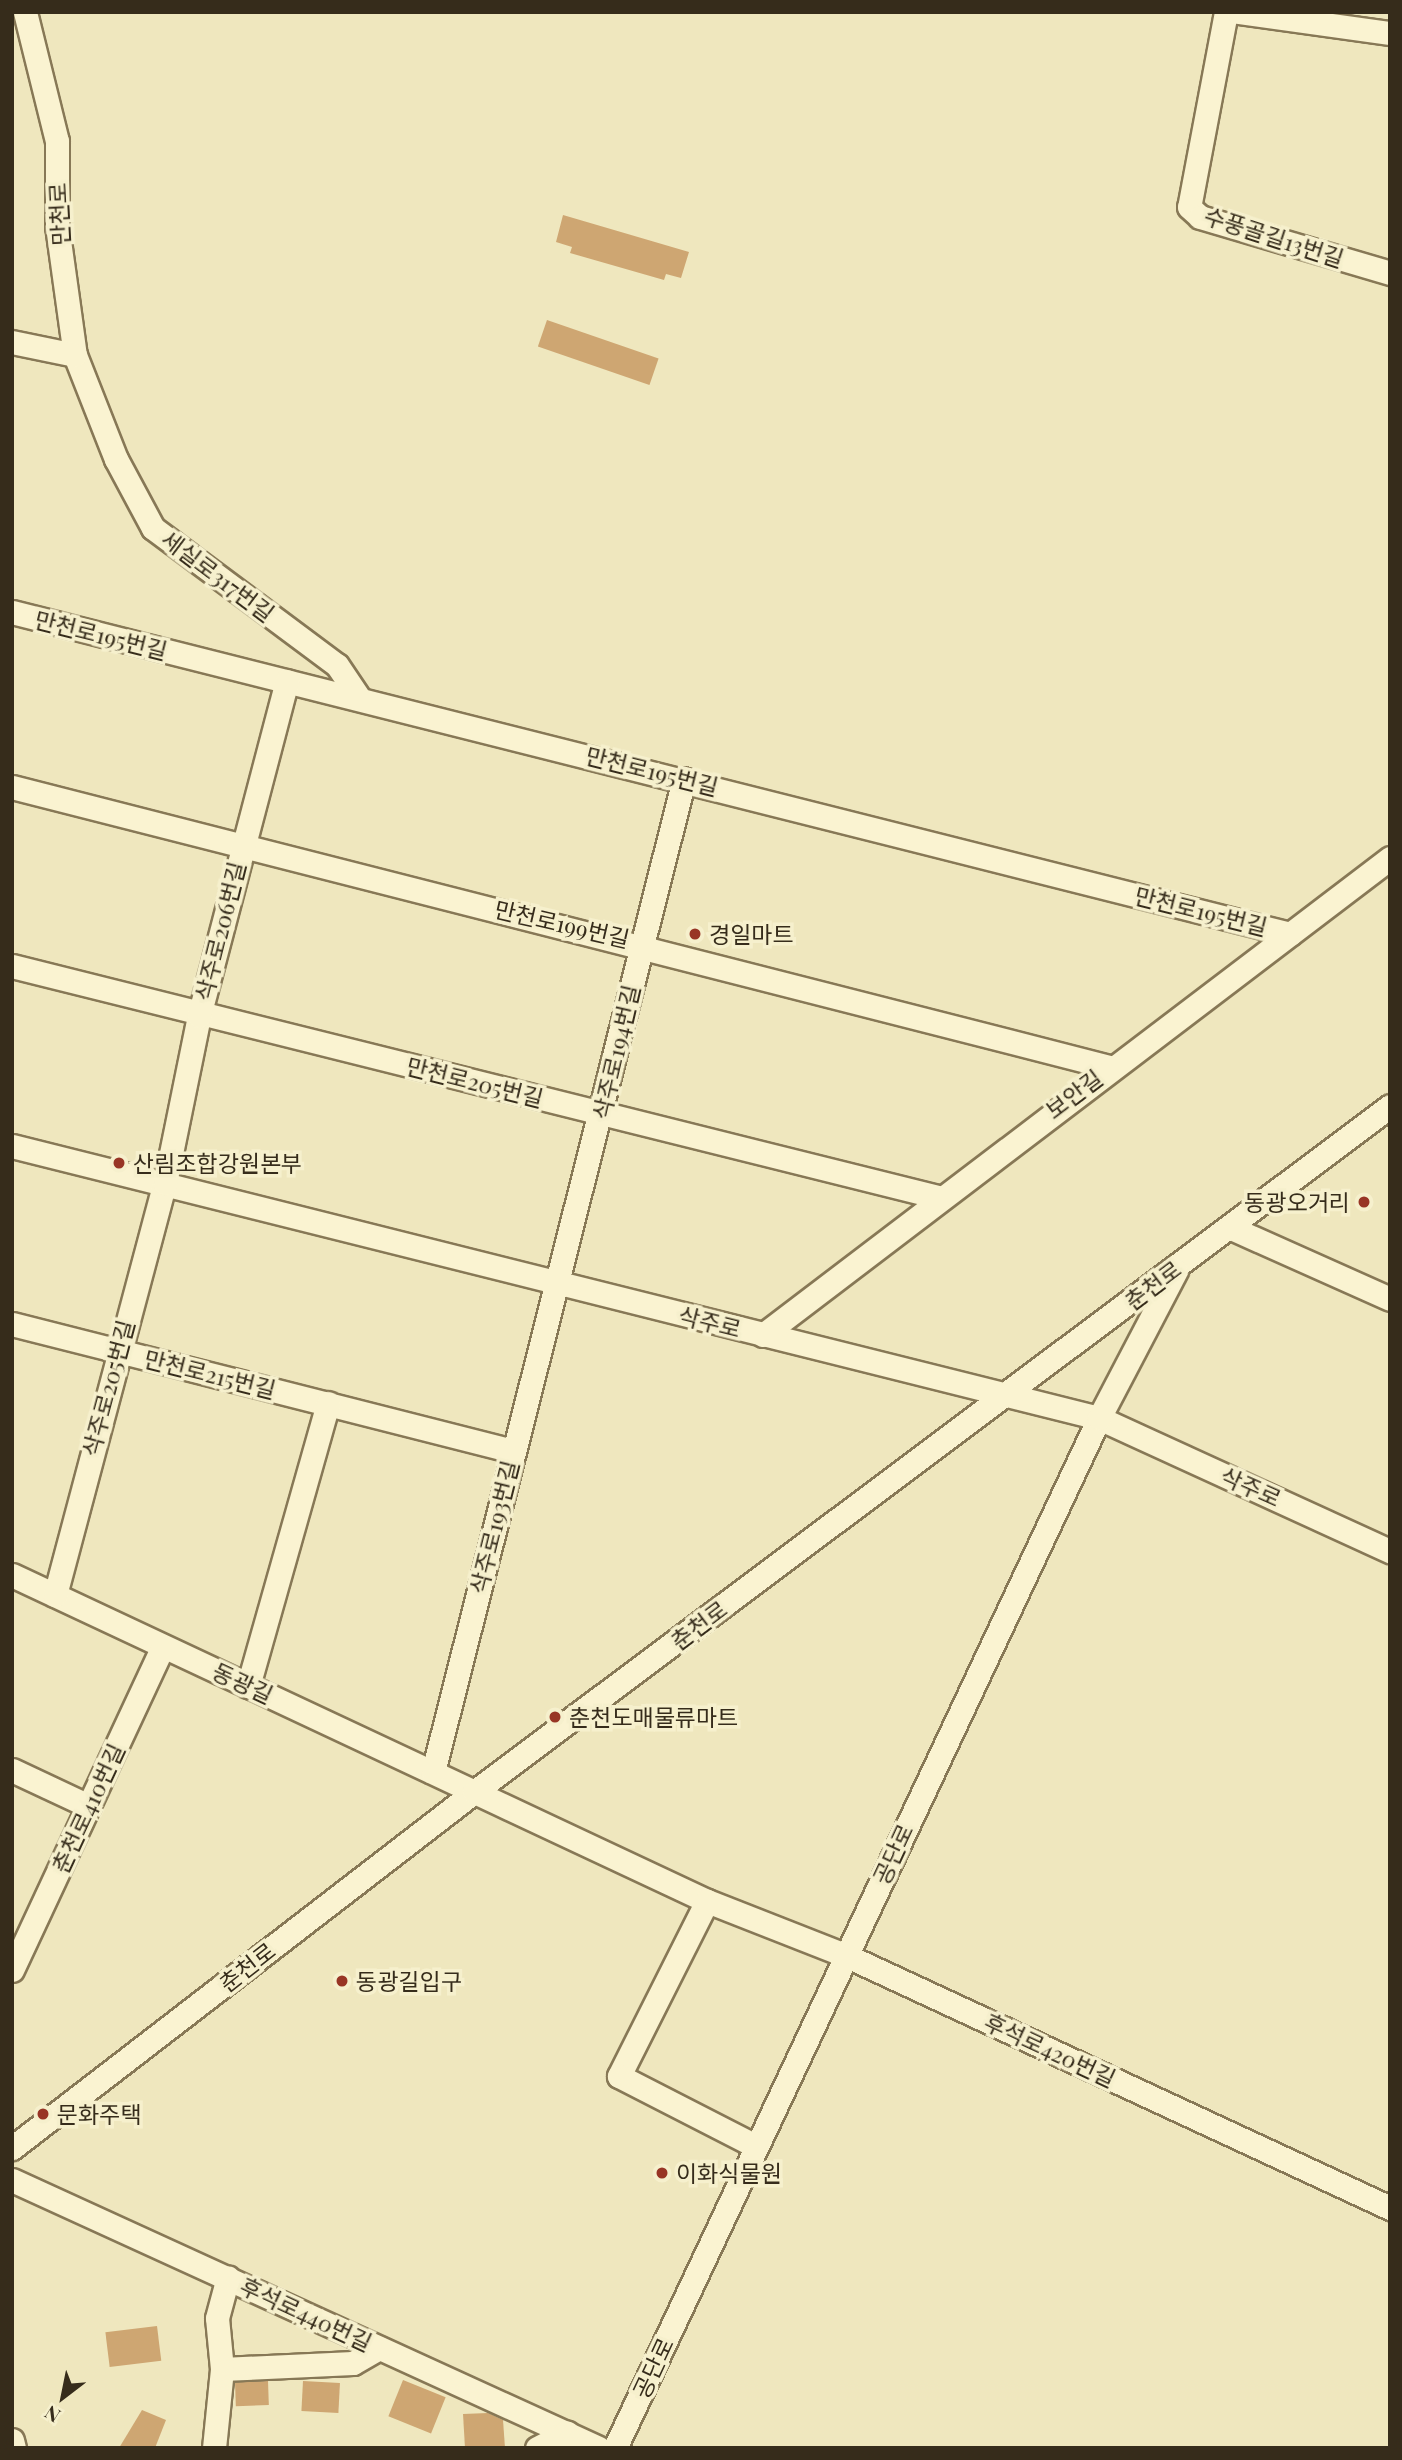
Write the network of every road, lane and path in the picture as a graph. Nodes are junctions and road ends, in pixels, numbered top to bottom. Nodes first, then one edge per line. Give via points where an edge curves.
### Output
1 (25, 12) edge
2 (1226, 12) edge
3 (1238, 12) edge
4 (1390, 33) edge
5 (1390, 273) edge
6 (12, 342) edge
7 (75, 355) junction
8 (12, 612) edge
9 (286, 681) junction
10 (358, 696) junction
11 (684, 779) junction
12 (12, 787) edge
13 (241, 847) junction
14 (1390, 858) edge
15 (1290, 934) junction
16 (641, 943) junction
17 (12, 966) edge
18 (199, 1016) junction
19 (1110, 1067) junction
20 (1390, 1106) edge
21 (603, 1113) junction
22 (12, 1146) edge
23 (164, 1183) junction
24 (938, 1197) junction
25 (1230, 1227) junction
26 (1179, 1265) junction
27 (553, 1283) junction
28 (1390, 1299) edge
29 (12, 1324) edge
30 (763, 1335) junction
31 (117, 1352) junction
32 (1009, 1395) junction
33 (328, 1403) junction
34 (1099, 1418) junction
35 (513, 1451) junction
36 (1390, 1551) edge
37 (12, 1575) edge
38 (55, 1595) junction
39 (163, 1646) junction
40 (248, 1686) junction
41 (12, 1770) edge
42 (433, 1772) junction
43 (474, 1792) junction
44 (89, 1806) junction
45 (707, 1900) junction
46 (845, 1955) junction
47 (12, 1970) edge
48 (756, 2146) junction
49 (12, 2148) edge
50 (12, 2180) edge
51 (1390, 2208) edge
52 (228, 2277) junction
53 (379, 2348) junction
54 (222, 2369) junction
55 (566, 2433) junction
56 (12, 2440) edge
57 (14, 2448) edge
58 (214, 2448) edge
59 (537, 2448) edge
60 (599, 2448) edge
61 (615, 2448) edge

1 - 7 street, 만천로 via 57,141 57,226
2 - 5 street, 수풍골길13번길 via 1189,207 1200,217
3 - 4 street
6 - 7 street
7 - 10 street, 세실로317번길 via 116,458 153,528 337,665
8 - 9 street, 만천로195번길
9 - 10 street, 만천로195번길
9 - 13 street, 삭주로206번길
10 - 11 street, 만천로195번길
11 - 15 street, 만천로195번길
11 - 16 street, 삭주로194번길
12 - 13 street, 만천로199번길
13 - 16 street, 만천로199번길
13 - 18 street, 삭주로206번길
14 - 15 street, 보안길
15 - 19 street, 보안길
16 - 19 street, 만천로199번길
16 - 21 street, 삭주로194번길
17 - 18 street, 만천로205번길
18 - 21 street, 만천로205번길
18 - 23 street, 삭주로206번길
19 - 24 street, 보안길
20 - 25 street, 춘천로
21 - 24 street, 만천로205번길
21 - 27 street, 삭주로194번길
22 - 23 street, 삭주로
23 - 27 street, 삭주로
23 - 31 street, 삭주로205번길
24 - 30 street, 보안길
25 - 26 street, 춘천로
25 - 28 street
26 - 32 street, 춘천로
26 - 34 street, 공단로
27 - 30 street, 삭주로
27 - 35 street, 삭주로193번길
29 - 31 street, 만천로215번길
30 - 32 street, 삭주로
31 - 33 street, 만천로215번길
31 - 38 street, 삭주로205번길
32 - 34 street, 삭주로
32 - 43 street, 춘천로
33 - 35 street, 만천로215번길
33 - 40 street
34 - 36 street, 삭주로
34 - 46 street, 공단로
35 - 42 street, 삭주로193번길
37 - 38 street, 동광길
38 - 39 street, 동광길
39 - 40 street, 동광길
39 - 44 street, 춘천로410번길
40 - 42 street, 동광길
41 - 44 street
42 - 43 street, 동광길
43 - 45 street, 후석로420번길
43 - 49 street, 춘천로
44 - 47 street, 춘천로410번길
45 - 46 street, 후석로420번길
45 - 48 street via 620,2076
46 - 48 street, 공단로
46 - 51 street, 후석로420번길
48 - 61 street, 공단로
50 - 52 street, 후석로440번길
52 - 53 street, 후석로440번길
52 - 54 street via 217,2318
53 - 54 street via 353,2363
53 - 55 street, 후석로440번길
54 - 58 street
55 - 59 street
55 - 60 street, 후석로440번길
56 - 57 street

